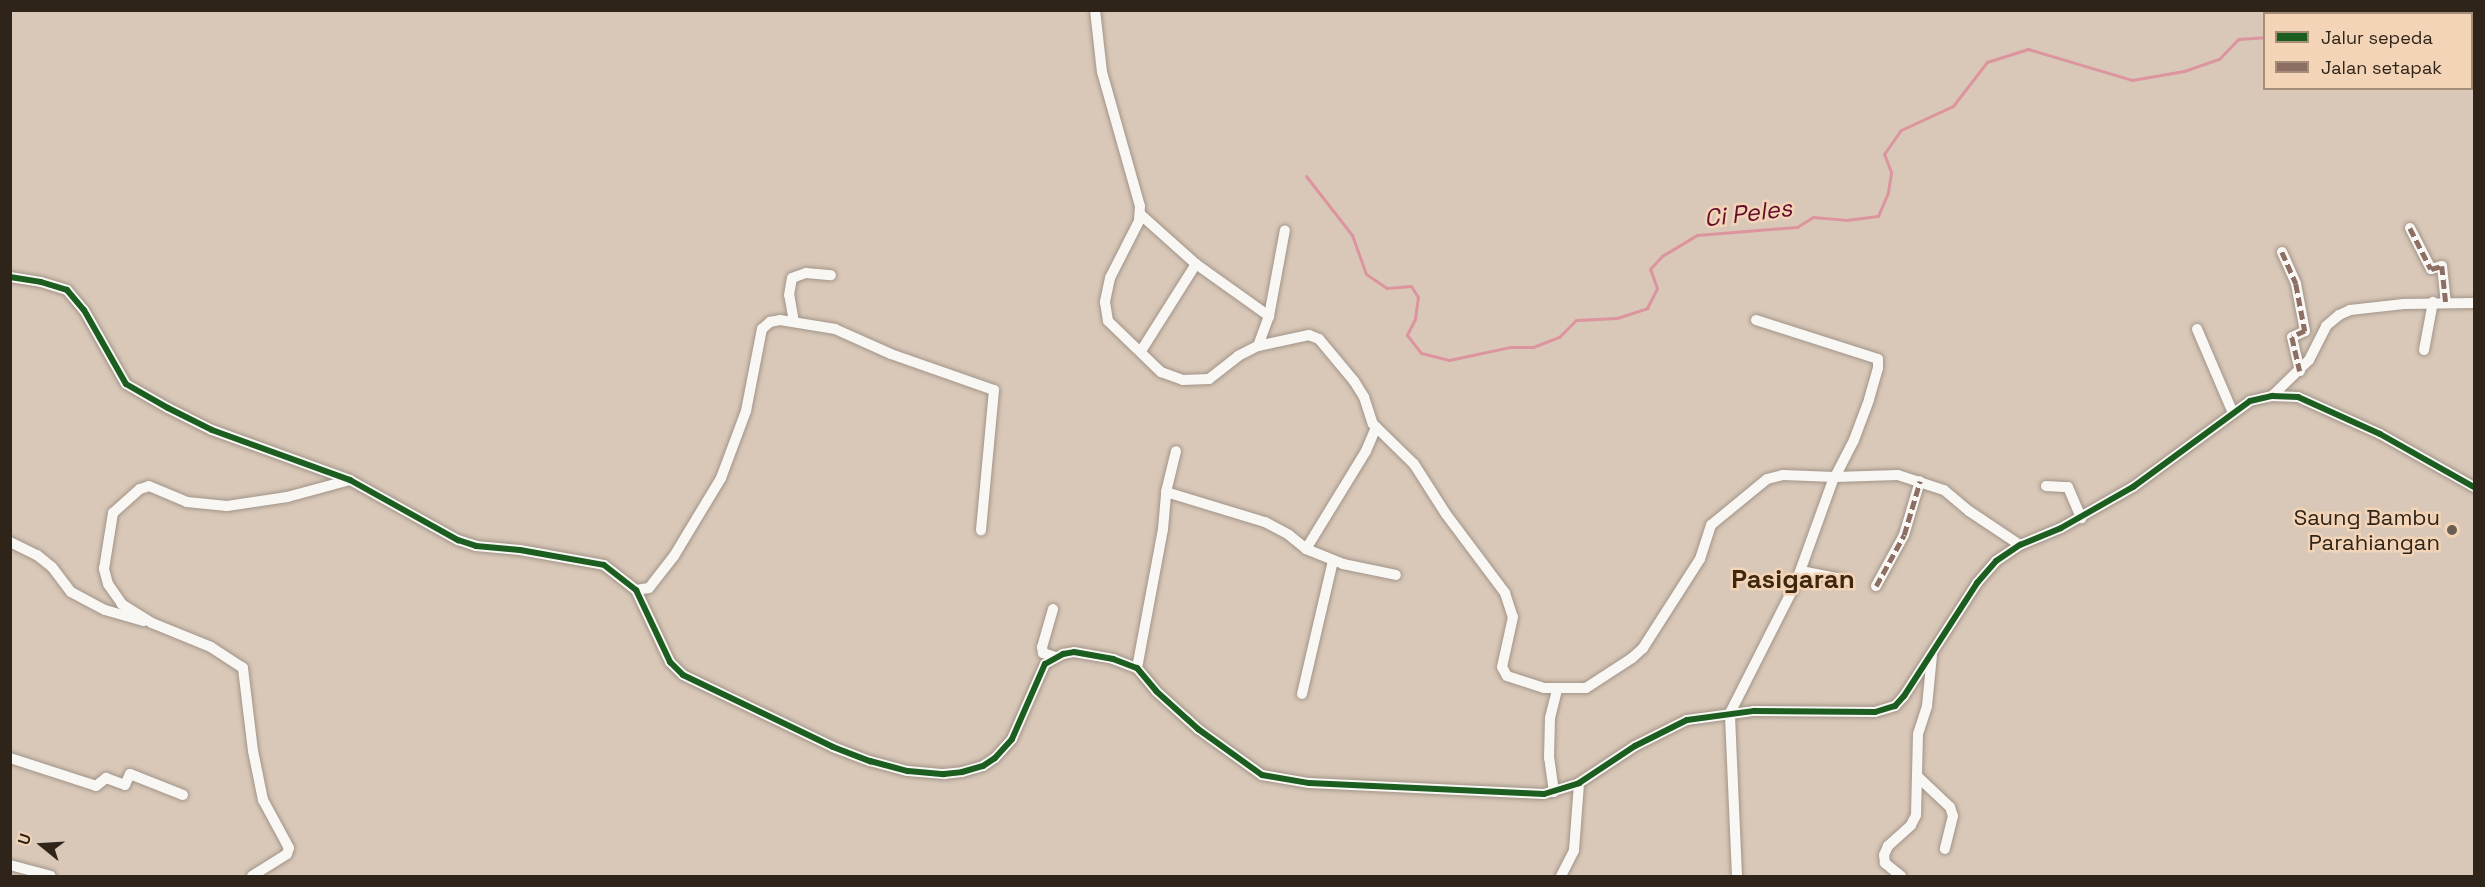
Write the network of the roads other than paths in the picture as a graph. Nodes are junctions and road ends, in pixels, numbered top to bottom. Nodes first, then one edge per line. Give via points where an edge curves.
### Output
1 (1095, 10) edge
2 (1140, 214) junction
3 (2410, 228) dead end
4 (1285, 230) dead end
5 (2282, 252) dead end
6 (1196, 264) junction
7 (831, 275) dead end
8 (10, 278) edge
9 (2433, 302) junction
10 (2446, 302) junction
11 (2475, 303) edge
12 (1269, 316) junction
13 (1756, 320) dead end
14 (794, 322) junction
15 (2197, 329) dead end
16 (1258, 346) junction
17 (2424, 350) dead end
18 (1141, 351) junction
19 (2300, 371) junction
20 (2272, 396) junction
21 (2233, 413) junction
22 (1376, 427) junction
23 (1176, 452) dead end
24 (1835, 477) junction
25 (350, 480) junction
26 (1920, 481) junction
27 (2046, 486) dead end
28 (2475, 487) edge
29 (1166, 492) junction
30 (2081, 518) junction
31 (981, 530) dead end
32 (10, 542) edge
33 (2020, 545) junction
34 (1306, 549) junction
35 (1333, 561) junction
36 (1801, 571) junction
37 (1396, 575) dead end
38 (1846, 580) dead end
39 (1876, 586) dead end
40 (636, 590) junction
41 (1053, 609) dead end
42 (152, 623) junction
43 (1932, 653) junction
44 (1055, 657) junction
45 (1137, 668) junction
46 (1557, 688) junction
47 (1302, 694) dead end
48 (1730, 713) junction
49 (10, 758) edge
50 (1917, 776) junction
51 (1579, 783) junction
52 (1554, 792) junction
53 (183, 795) dead end
54 (1945, 849) dead end
55 (10, 865) edge
56 (51, 876) edge
57 (252, 876) edge
58 (1561, 876) edge
59 (1737, 876) edge
60 (1900, 876) edge

1 - 2 street via 1102,72
2 - 6 street
2 - 18 street via 1110,278 1105,302 1108,321
3 - 10 street via 2431,269 2442,266
4 - 12 street
5 - 19 street via 2296,284 2305,331 2292,337
6 - 12 street
6 - 18 street
7 - 14 street via 806,273 792,278 789,295
8 - 25 street via 67,290 84,310 130,387 212,430
9 - 10 street
9 - 17 street
9 - 19 street via 2350,310 2338,315 2326,326
10 - 11 street
12 - 16 street
13 - 24 street via 1878,359 1869,400
14 - 31 street via 835,329 891,354 994,390
14 - 40 street via 770,322 762,329 746,411 721,478 674,556 649,588
15 - 21 street
16 - 18 street via 1209,379 1183,381 1161,372
16 - 22 street via 1309,335 1319,339 1354,381
19 - 20 street
20 - 21 street via 2246,403
20 - 28 street via 2298,397 2380,434
21 - 30 street via 2133,487
22 - 34 street via 1366,451
22 - 46 street via 1414,464 1505,593 1513,617 1504,673 1532,686
23 - 29 street
24 - 26 street via 1898,475
24 - 36 street
24 - 46 street via 1767,479 1711,525 1700,559 1643,648 1593,686
25 - 40 street via 458,540 604,565
25 - 42 street via 227,506 187,502 149,486 140,489 113,513 104,569 108,584 122,604
26 - 33 street via 1944,490
26 - 39 street via 1904,536
27 - 30 street via 2068,487
29 - 34 street via 1265,522
29 - 45 street via 1163,529
30 - 33 street
32 - 42 street via 52,567 71,592 105,610
33 - 43 street via 1986,572
34 - 35 street
35 - 37 street
35 - 47 street
36 - 38 street
36 - 48 street
40 - 44 street via 670,662 683,675 833,747 870,762 908,771 962,772 995,758 1012,739 1040,672
41 - 44 street via 1042,647 1043,654
42 - 57 street via 211,647 243,668 263,800 289,848
43 - 48 street via 1904,696 1886,710
43 - 50 street via 1927,706 1918,734
44 - 45 street via 1074,652
45 - 52 street via 1156,692 1198,729 1262,775 1309,783 1428,790
46 - 52 street via 1550,718 1549,758
48 - 51 street via 1676,724
48 - 59 street
49 - 53 street via 96,786 106,778 125,785 130,774
50 - 54 street via 1950,807 1953,816
50 - 60 street via 1914,821 1884,855 1885,863
51 - 52 street
51 - 58 street via 1574,850
55 - 56 street

